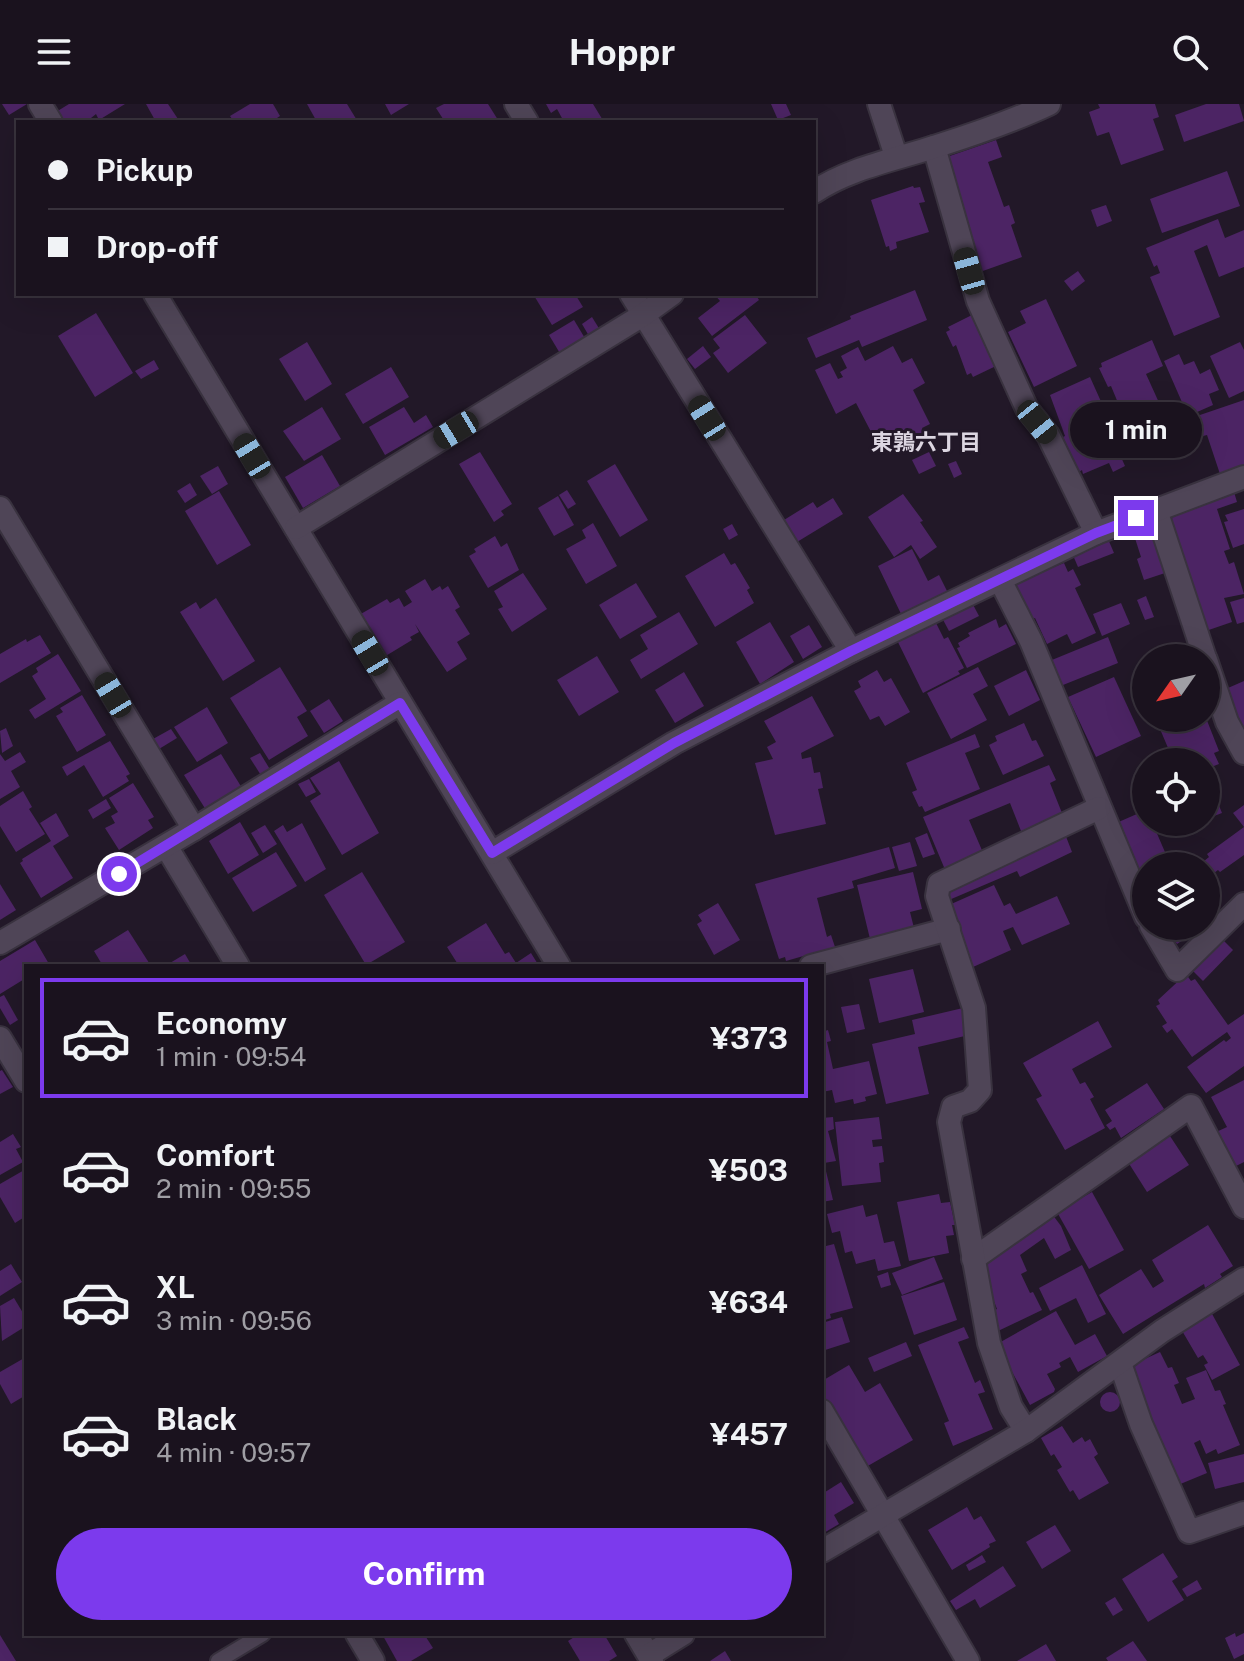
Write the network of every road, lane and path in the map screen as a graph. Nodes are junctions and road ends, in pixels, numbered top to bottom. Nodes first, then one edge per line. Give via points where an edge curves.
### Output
1 (879, 104) edge
2 (1049, 104) edge
3 (934, 147) junction
4 (896, 156) junction
5 (816, 191) edge
6 (156, 296) edge
7 (632, 296) edge
8 (669, 296) edge
9 (643, 315) junction
10 (1244, 477) edge
11 (0, 508) edge
12 (1156, 510) junction
13 (296, 528) junction
14 (1096, 533) junction
15 (1000, 580) junction
16 (1201, 644) edge
17 (851, 651) junction
18 (1220, 701) edge
19 (400, 703) junction
20 (1244, 753) edge
21 (1099, 808) junction
22 (194, 829) junction
23 (166, 846) junction
24 (492, 853) junction
25 (1132, 885) edge
26 (1244, 904) edge
27 (1220, 928) edge
28 (949, 929) junction
29 (1159, 940) edge
30 (1207, 940) edge
31 (0, 943) edge
32 (237, 964) edge
33 (558, 964) edge
34 (818, 964) edge
35 (0, 1038) edge
36 (24, 1078) edge
37 (1244, 1207) edge
38 (973, 1259) junction
39 (1244, 1279) edge
40 (1120, 1363) junction
41 (824, 1414) edge
42 (1026, 1431) junction
43 (1244, 1513) edge
44 (884, 1514) junction
45 (824, 1550) edge
46 (260, 1636) edge
47 (358, 1636) edge
48 (637, 1636) edge
49 (680, 1636) edge
50 (650, 1658) edge
51 (218, 1661) edge
52 (373, 1661) edge
53 (968, 1661) edge

1 - 4 street
2 - 3 street
3 - 4 street
3 - 14 street via 978,301 1027,409 1048,435
4 - 5 street
6 - 13 street
7 - 9 street
8 - 9 street
9 - 13 street
9 - 17 street
10 - 12 street
11 - 22 street
12 - 14 street
12 - 16 street
13 - 19 street
14 - 15 street
15 - 17 street
15 - 21 street via 1031,641
17 - 24 street via 674,743
18 - 20 street
19 - 22 street
19 - 24 street
21 - 25 street
21 - 28 street via 939,884 937,896
22 - 23 street
23 - 31 street
23 - 32 street
24 - 33 street
26 - 27 street
28 - 34 street
28 - 38 street via 974,1008 980,1090 953,1107 949,1122
29 - 30 street via 1177,970
35 - 36 street
37 - 38 street via 1191,1106
38 - 42 street via 989,1343 1011,1407
39 - 40 street
40 - 42 street
40 - 43 street via 1189,1532
41 - 44 street
42 - 44 street
44 - 45 street
44 - 53 street
46 - 51 lane
47 - 52 street
48 - 50 street
49 - 50 street

